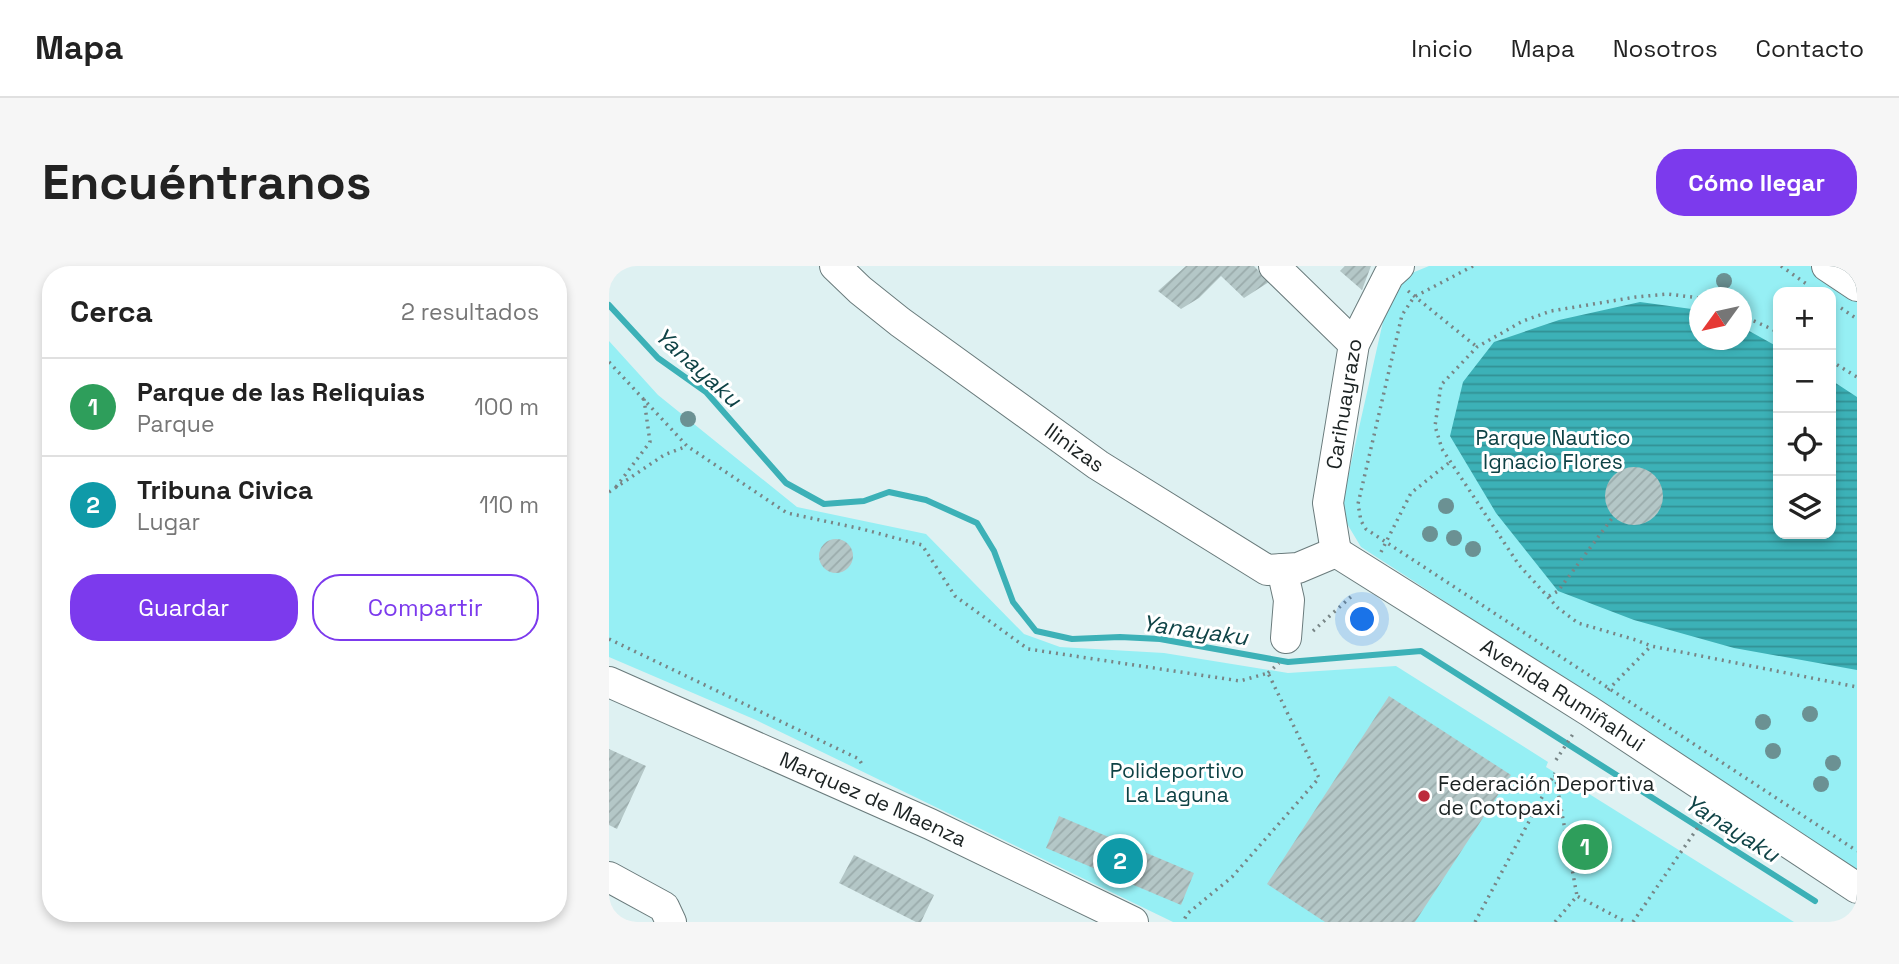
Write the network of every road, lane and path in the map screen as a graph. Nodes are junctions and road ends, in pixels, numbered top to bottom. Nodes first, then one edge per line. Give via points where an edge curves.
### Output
1 (835, 266) edge
2 (1274, 266) edge
3 (1473, 266) edge
4 (1781, 266) edge
5 (1394, 271) edge
6 (1818, 276) edge
7 (1848, 296) edge
8 (1414, 297) junction
9 (1689, 297) edge
10 (1857, 319) edge
11 (1752, 320) edge
12 (1773, 330) edge
13 (1354, 344) junction
14 (1477, 347) junction
15 (609, 362) edge
16 (1836, 364) edge
17 (1857, 377) edge
18 (644, 399) junction
19 (687, 446) junction
20 (1450, 462) junction
21 (617, 487) junction
22 (609, 492) edge
23 (1613, 517) dead end
24 (1387, 543) junction
25 (1336, 552) junction
26 (1282, 569) junction
27 (1367, 573) junction
28 (1548, 597) junction
29 (609, 639) edge
30 (1292, 644) junction
31 (1651, 646) junction
32 (1268, 673) junction
33 (609, 682) edge
34 (1857, 687) edge
35 (1609, 690) junction
36 (1582, 720) junction
37 (1556, 760) dead end
38 (865, 769) dead end
39 (1709, 812) dead end
40 (1857, 851) edge
41 (609, 877) edge
42 (1857, 887) edge
43 (1577, 896) junction
44 (668, 914) edge
45 (693, 922) edge
46 (1133, 922) edge
47 (1183, 922) edge
48 (1475, 922) edge
49 (1555, 922) edge
50 (1626, 922) edge
51 (1633, 922) edge

1 - 26 street, Ilinizas via 900,322 1098,465 1267,570
2 - 13 street
3 - 8 path
4 - 6 path
5 - 8 path
5 - 13 street, Carihuayrazo
6 - 7 street
7 - 10 path
8 - 14 path
8 - 24 path via 1402,315 1358,504 1366,528
9 - 14 path via 1646,296 1551,311
11 - 12 path
13 - 25 street, Carihuayrazo via 1328,503
14 - 20 path via 1441,386 1435,426
15 - 18 path
16 - 17 path
18 - 19 path
18 - 21 path via 650,442
19 - 21 path via 664,455
19 - 32 path via 787,513 922,545 955,596 1028,649 1241,681
20 - 24 path via 1411,493
20 - 28 path via 1519,565
21 - 22 path
23 - 28 path via 1558,592
24 - 27 path
24 - 35 path
25 - 26 street via 1298,568
25 - 27 street, Avenida Rumiñahui
26 - 30 street
27 - 30 path via 1356,592
27 - 36 street, Avenida Rumiñahui
28 - 31 path via 1578,623
29 - 38 path via 859,759
30 - 32 path
31 - 34 path
31 - 35 path
32 - 47 path via 1319,778 1232,877
33 - 46 street, Marquez de Maenza via 930,824
35 - 36 path
35 - 40 path
36 - 37 path
36 - 42 street, Avenida Rumiñahui
39 - 51 path
41 - 44 street
43 - 48 path via 1555,773
43 - 49 path
43 - 50 path
44 - 45 street

